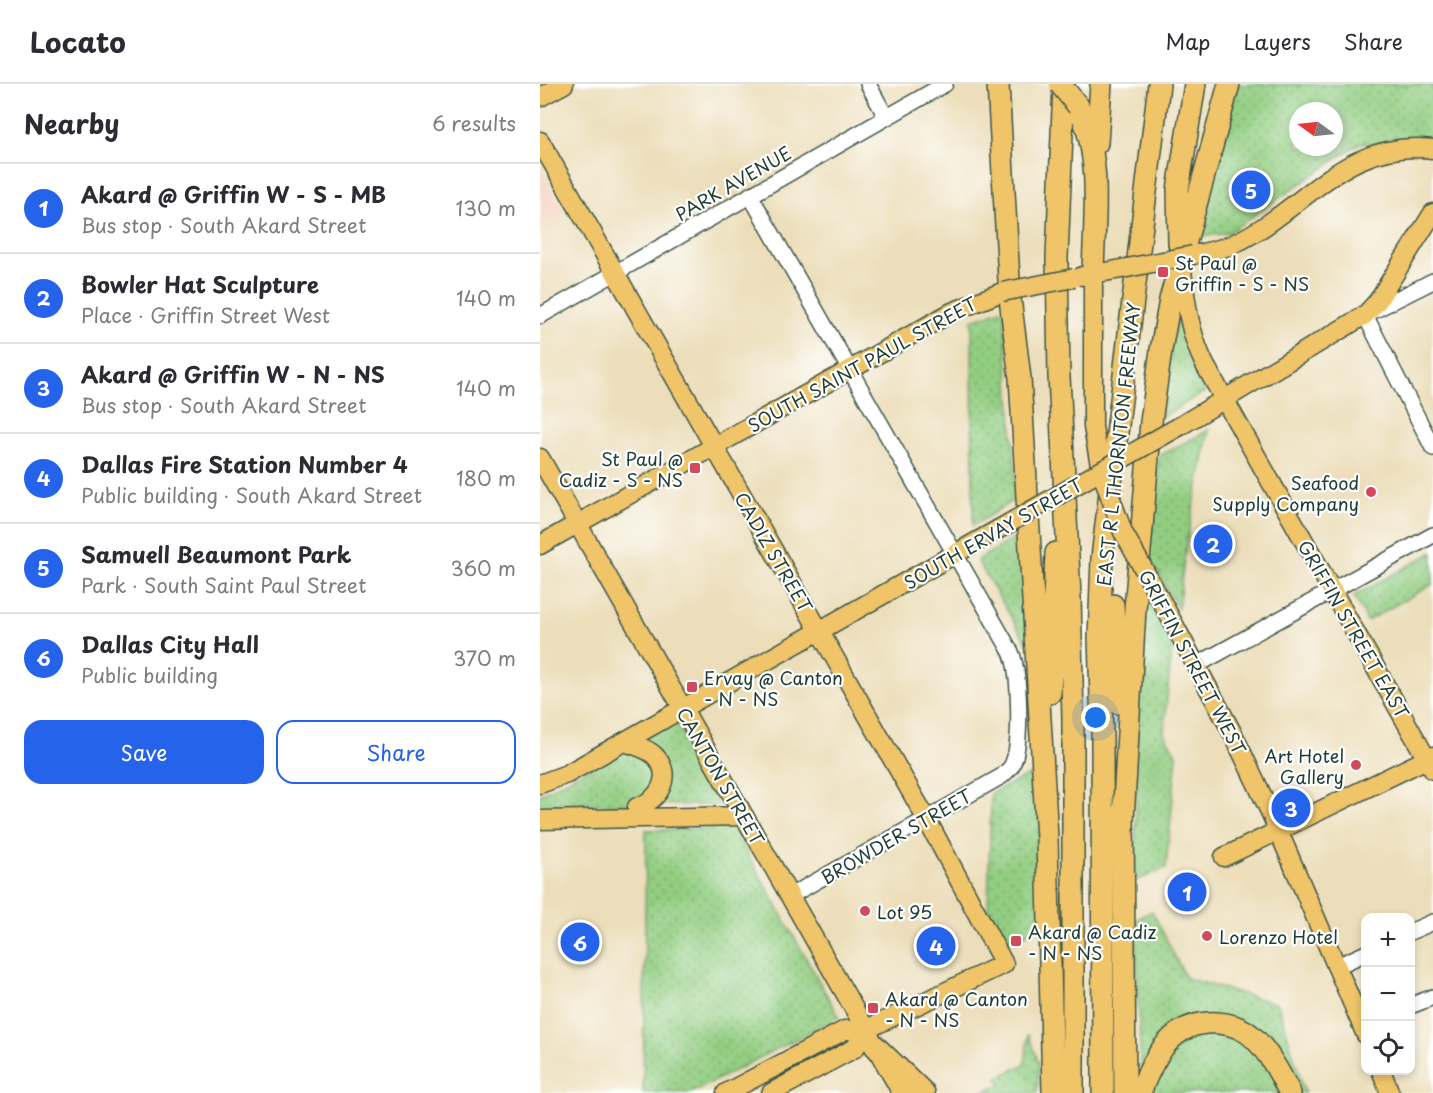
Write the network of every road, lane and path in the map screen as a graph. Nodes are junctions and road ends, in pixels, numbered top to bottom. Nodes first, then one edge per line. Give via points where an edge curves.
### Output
1 (564, 84) edge
2 (868, 84) edge
3 (945, 84) edge
4 (998, 84) edge
5 (1013, 84) edge
6 (1060, 84) edge
7 (1101, 84) edge
8 (1159, 84) edge
9 (1168, 84) edge
10 (1196, 84) edge
11 (1229, 84) edge
12 (540, 97) edge
13 (886, 117) junction
14 (540, 141) edge
15 (1433, 149) edge
16 (1152, 162) junction
17 (1094, 168) junction
18 (750, 195) junction
19 (1433, 213) edge
20 (1187, 257) junction
21 (615, 274) junction
22 (1083, 276) junction
23 (1433, 281) edge
24 (1365, 315) junction
25 (540, 316) edge
26 (850, 369) junction
27 (1059, 376) junction
28 (1020, 378) junction
29 (1225, 400) junction
30 (714, 447) junction
31 (1433, 448) edge
32 (540, 458) edge
33 (1101, 471) junction
34 (1106, 519) junction
35 (578, 524) junction
36 (1433, 534) edge
37 (540, 545) edge
38 (957, 554) junction
39 (1333, 589) junction
40 (820, 632) junction
41 (1197, 665) junction
42 (681, 708) junction
43 (624, 742) junction
44 (1431, 762) edge
45 (540, 784) edge
46 (744, 816) junction
47 (684, 818) junction
48 (926, 818) junction
49 (540, 820) edge
50 (1123, 821) junction
51 (1278, 830) junction
52 (1047, 838) junction
53 (1224, 857) dead end
54 (790, 896) junction
55 (1433, 922) edge
56 (1415, 930) edge
57 (1361, 955) edge
58 (1335, 966) junction
59 (1433, 997) edge
60 (1415, 1004) edge
61 (1361, 1021) edge
62 (871, 1037) junction
63 (1383, 1075) edge
64 (726, 1093) edge
65 (771, 1093) edge
66 (902, 1093) edge
67 (924, 1093) edge
68 (1053, 1093) edge
69 (1073, 1093) edge
70 (1102, 1093) edge
71 (1125, 1093) edge
72 (1140, 1093) edge
73 (1290, 1093) edge
74 (1390, 1093) edge

1 - 12 main road
2 - 13 street
3 - 13 street, PARK AVENUE
4 - 28 highway via 1010,298
5 - 28 highway via 1022,302
6 - 17 highway, bridge via 1088,126
6 - 27 highway, EAST R L THORNTON FREEWAY
7 - 17 highway
8 - 16 highway, EAST R L THORNTON FREEWAY
9 - 16 highway
10 - 20 highway via 1180,175 1178,236
11 - 50 highway via 1170,300 1161,350 1134,621
13 - 18 street, PARK AVENUE
14 - 21 main road, CADIZ STREET
15 - 20 main road, SOUTH SAINT PAUL STREET via 1396,148 1365,158 1321,182 1235,243
16 - 34 highway, EAST R L THORNTON FREEWAY
17 - 22 highway
18 - 21 street, PARK AVENUE
18 - 26 street
19 - 24 main road, SOUTH ERVAY STREET
20 - 22 main road, SOUTH SAINT PAUL STREET, bridge
20 - 29 main road, GRIFFIN STREET EAST via 1183,280 1197,348
21 - 25 street, PARK AVENUE
21 - 30 main road, CADIZ STREET
22 - 26 main road, SOUTH SAINT PAUL STREET, bridge via 1002,292 952,312
22 - 33 main road, GRIFFIN STREET WEST via 1093,426
23 - 24 street
24 - 29 main road, SOUTH ERVAY STREET
24 - 31 street
26 - 30 main road, SOUTH SAINT PAUL STREET
26 - 38 street
27 - 52 highway
27 - 69 highway, EAST R L THORNTON FREEWAY via 1073,720
28 - 52 highway
29 - 33 main road, SOUTH ERVAY STREET, bridge
29 - 39 main road, GRIFFIN STREET EAST
30 - 35 main road, SOUTH SAINT PAUL STREET
30 - 40 main road, CADIZ STREET
32 - 35 main road, CANTON STREET
33 - 38 main road, SOUTH ERVAY STREET, bridge
33 - 41 main road, GRIFFIN STREET WEST, bridge via 1123,532
34 - 50 highway via 1113,552
34 - 70 highway, EAST R L THORNTON FREEWAY via 1099,638
35 - 37 main road, SOUTH SAINT PAUL STREET
35 - 42 main road, CANTON STREET
36 - 39 street
38 - 40 main road, SOUTH ERVAY STREET
38 - 48 street, BROWDER STREET via 1017,668 1017,744 1012,765 1002,776
39 - 41 street
39 - 44 main road, GRIFFIN STREET EAST
40 - 42 main road, SOUTH ERVAY STREET
40 - 48 main road, CADIZ STREET
41 - 51 main road, GRIFFIN STREET WEST
42 - 43 main road, SOUTH ERVAY STREET
42 - 46 main road, CANTON STREET
43 - 45 main road, SOUTH ERVAY STREET via 567,774
43 - 47 main road via 651,753 661,764 661,789 655,798 637,807
44 - 51 main road
46 - 47 main road
46 - 54 main road, CANTON STREET
47 - 49 main road
48 - 54 street, BROWDER STREET
48 - 62 main road, CADIZ STREET via 1004,964
50 - 71 highway
51 - 53 main road
51 - 58 main road, GRIFFIN STREET WEST
52 - 68 highway
54 - 62 main road, CANTON STREET
55 - 56 street
57 - 58 street
58 - 61 main road, GRIFFIN STREET WEST
59 - 60 street
62 - 64 main road via 845,1030
62 - 65 main road
62 - 66 main road, CANTON STREET
62 - 67 highway
63 - 74 main road
72 - 73 highway via 1165,1042 1192,1025 1208,1023 1229,1024 1254,1038 1274,1063

